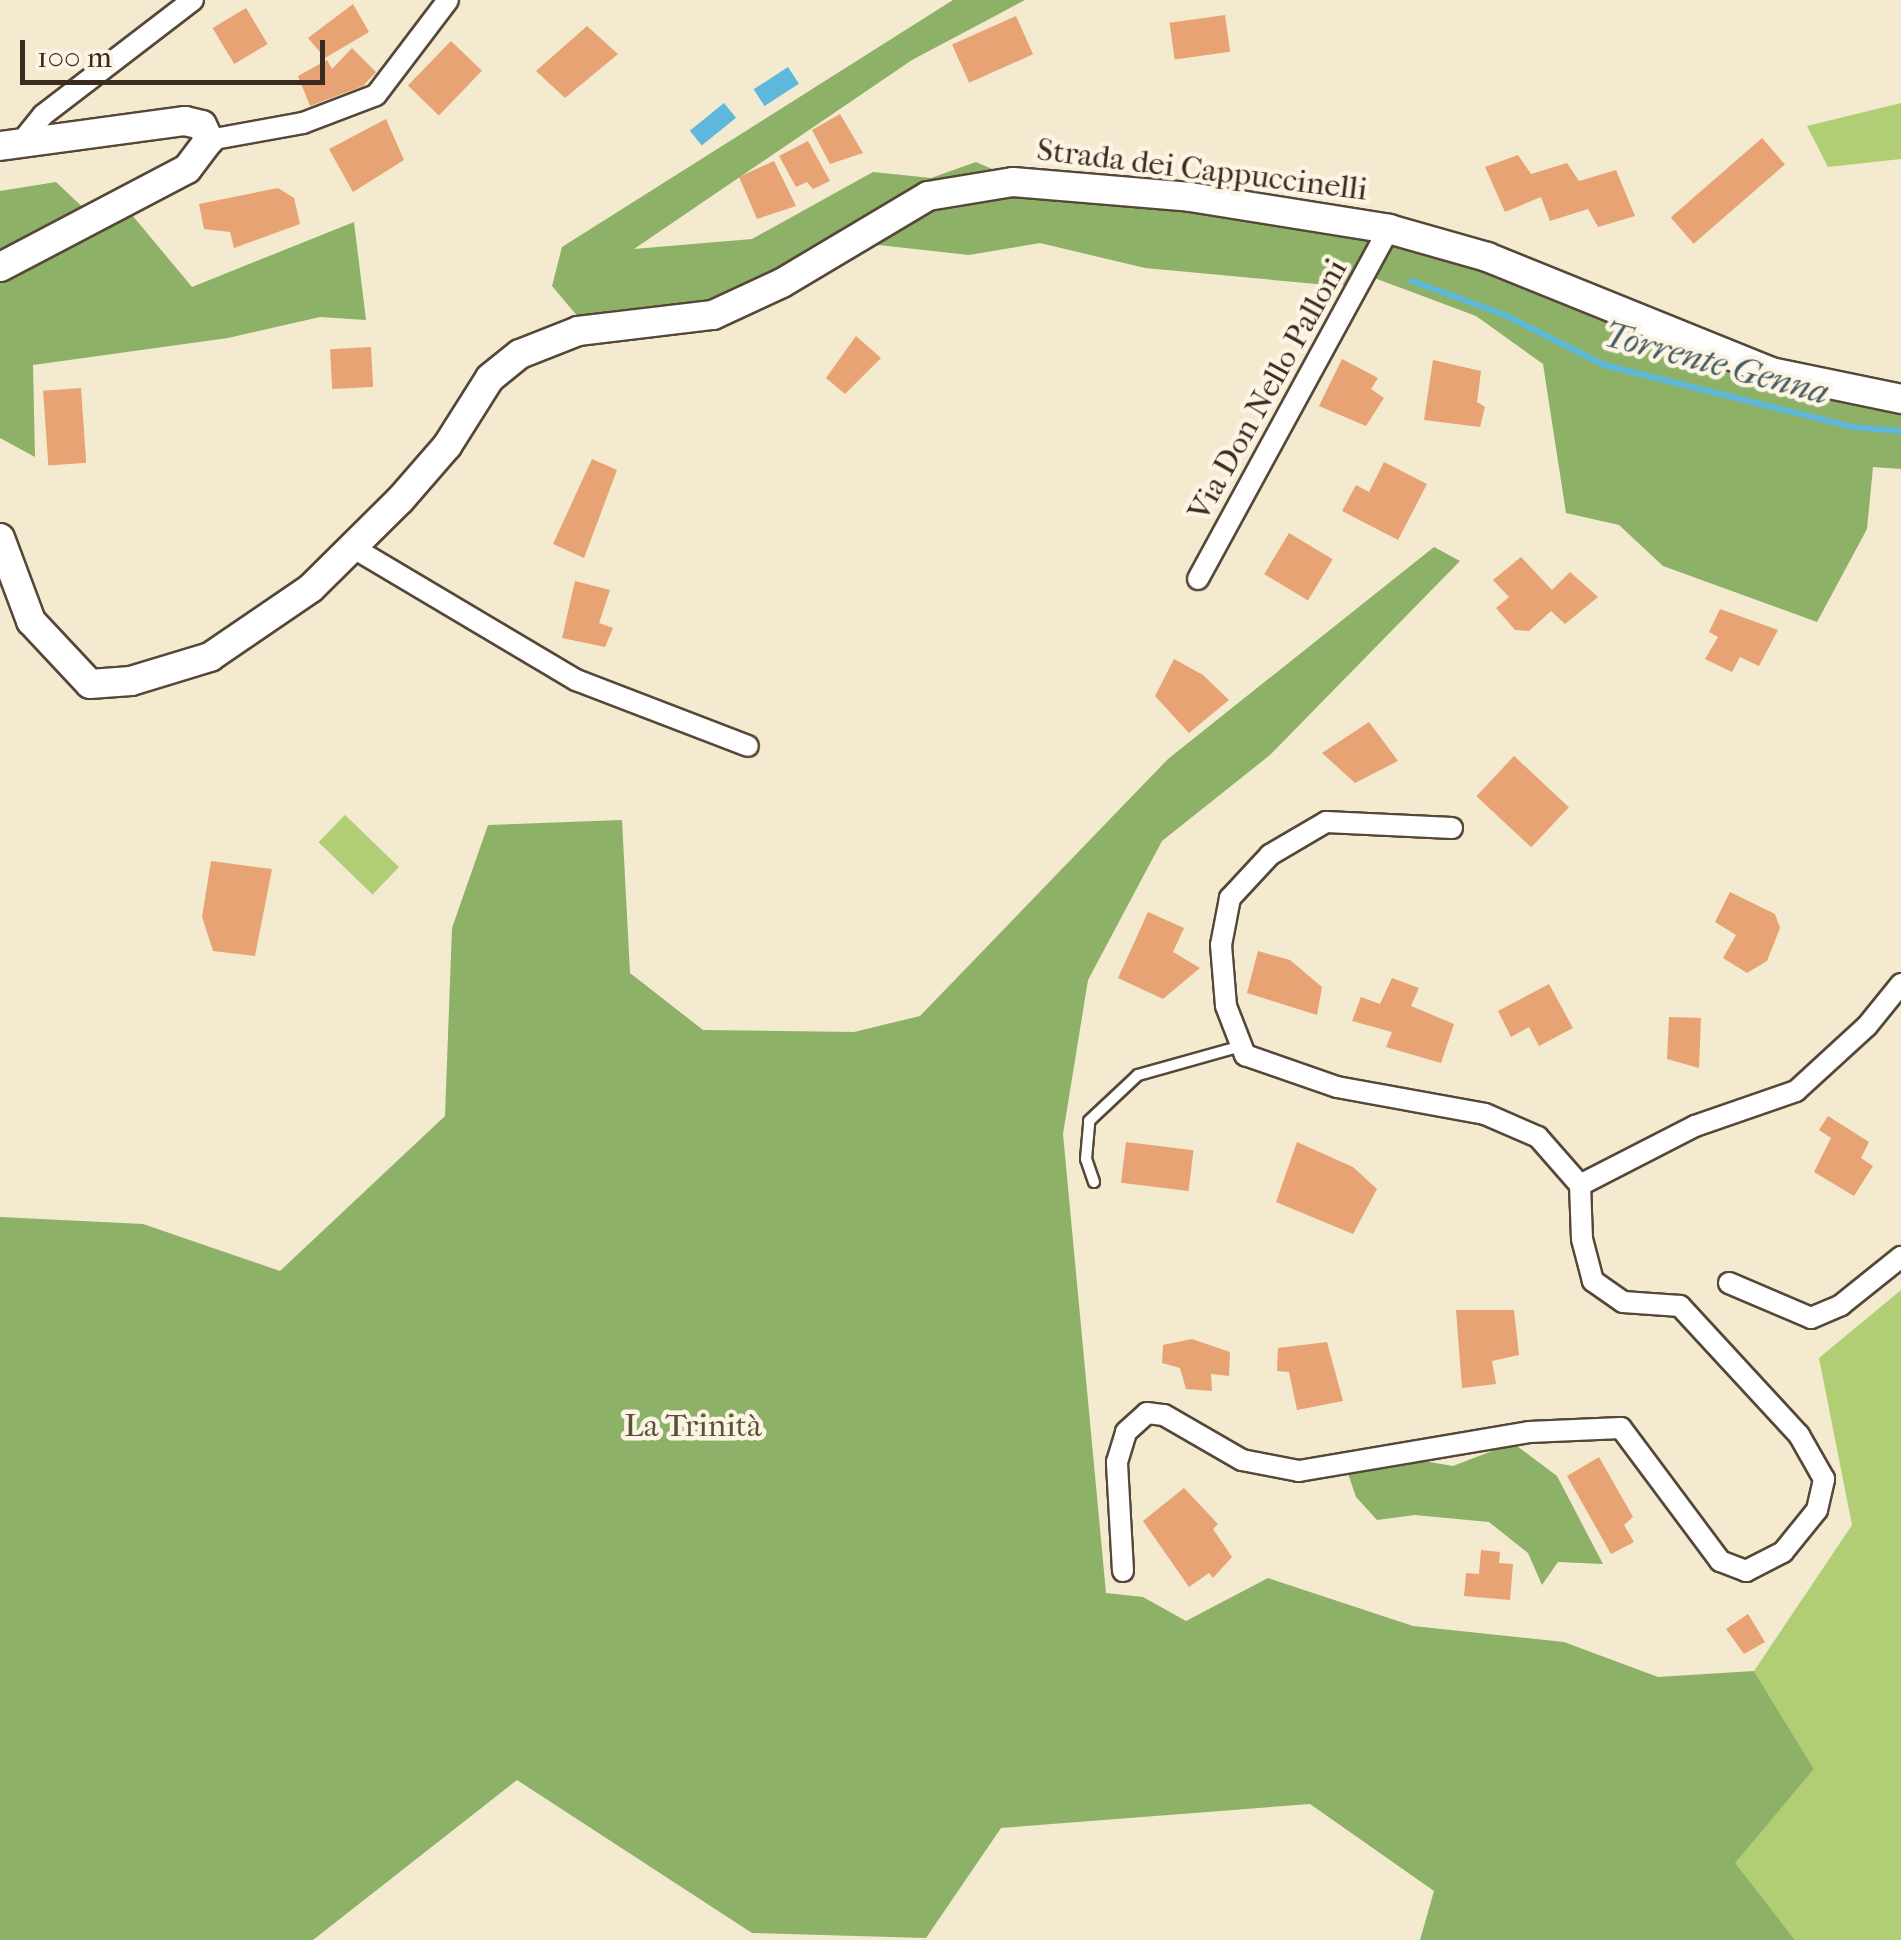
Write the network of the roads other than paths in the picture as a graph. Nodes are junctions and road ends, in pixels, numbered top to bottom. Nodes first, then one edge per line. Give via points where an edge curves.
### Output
1 (194, 0) edge
2 (448, 0) edge
3 (209, 140) junction
4 (8, 147) edge
5 (1389, 228) junction
6 (0, 267) edge
7 (1901, 399) edge
8 (0, 538) edge
9 (352, 546) junction
10 (1198, 579) dead end
11 (748, 746) dead end
12 (1452, 828) dead end
13 (1901, 984) edge
14 (1241, 1046) junction
15 (1094, 1182) dead end
16 (1580, 1185) junction
17 (1901, 1257) edge
18 (1729, 1283) dead end
19 (1123, 1571) dead end

1 - 4 street
2 - 3 street via 376,95 303,123
3 - 4 street via 202,125 185,121
3 - 6 street via 187,169
5 - 7 street, Strada dei Cappuccinelli via 1488,257 1771,372
5 - 9 street, Strada dei Cappuccinelli via 1059,181 928,196 782,283 713,315 578,331 520,354 490,378 447,446
5 - 10 street, Via Don Nello Palloni
8 - 9 street, Strada dei Cappuccinelli via 31,621 90,684 131,682 210,658 311,588
9 - 11 street via 576,680
12 - 14 street via 1326,822 1270,855 1230,898 1221,945 1226,1006
13 - 16 street via 1867,1026 1796,1091 1695,1126
14 - 15 lane via 1138,1075 1089,1120 1086,1158
14 - 16 street via 1245,1056 1337,1087 1486,1114 1538,1137
16 - 19 street via 1582,1239 1594,1281 1624,1302 1680,1306 1798,1435 1824,1480 1817,1510 1783,1552 1746,1571 1720,1561 1621,1428 1529,1432 1299,1470 1242,1460 1147,1412 1126,1432 1118,1462
17 - 18 street via 1840,1305 1811,1318

